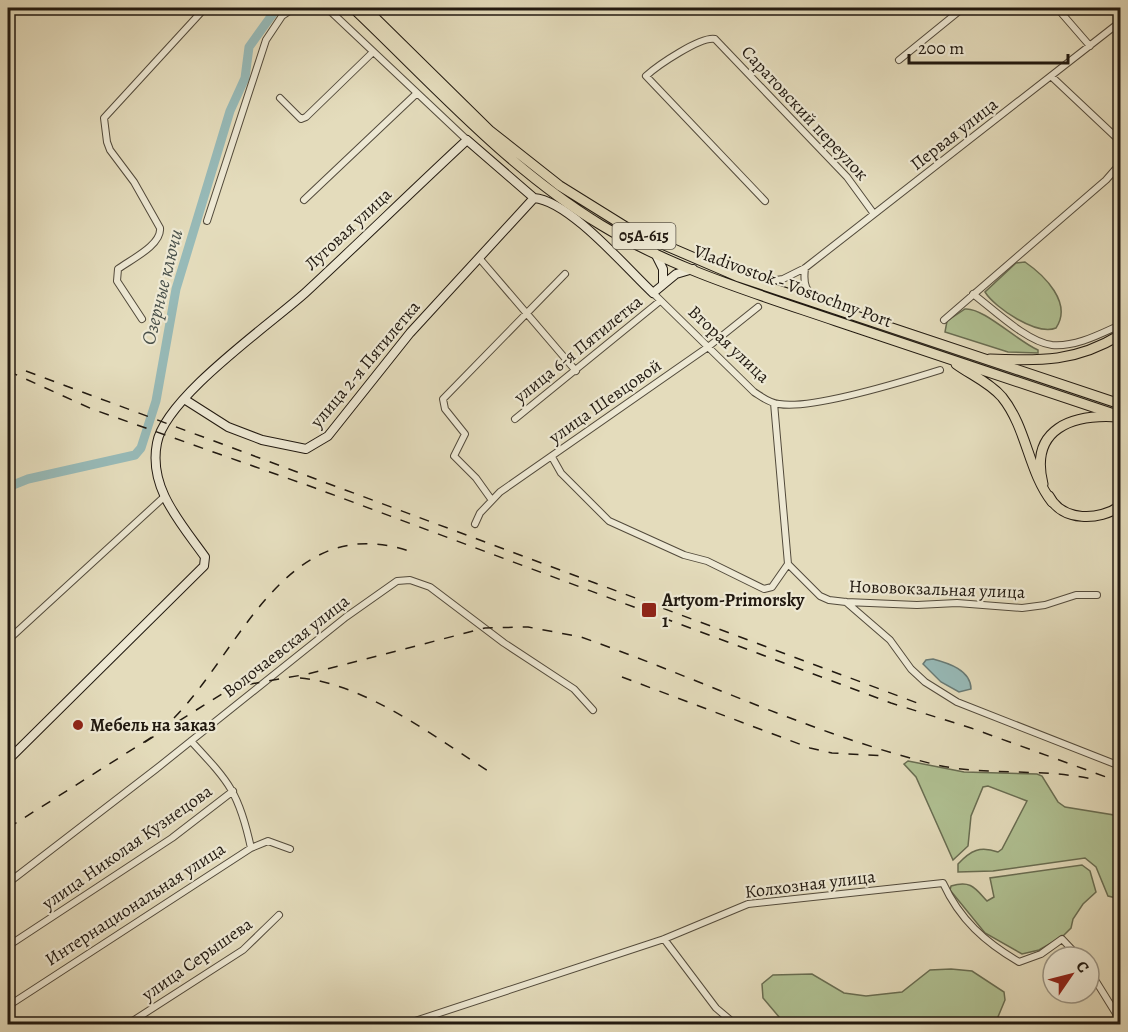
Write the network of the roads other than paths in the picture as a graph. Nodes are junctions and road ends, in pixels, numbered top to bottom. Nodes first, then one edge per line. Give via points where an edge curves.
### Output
1 (205, 8) edge
2 (294, 8) edge
3 (327, 8) edge
4 (353, 8) edge
5 (365, 8) edge
6 (963, 8) edge
7 (1057, 8) edge
8 (1120, 22) edge
9 (1090, 46) junction
10 (373, 52) junction
11 (899, 60) dead end
12 (1052, 76) junction
13 (416, 94) junction
14 (280, 98) dead end
15 (1119, 138) edge
16 (467, 140) junction
17 (1120, 164) edge
18 (534, 198) junction
19 (304, 200) dead end
20 (765, 201) dead end
21 (874, 214) junction
22 (207, 221) dead end
23 (655, 253) junction
24 (480, 259) junction
25 (805, 268) junction
26 (693, 269) junction
27 (565, 274) dead end
28 (756, 282) junction
29 (663, 283) junction
30 (653, 293) junction
31 (973, 294) junction
32 (660, 301) junction
33 (758, 306) dead end
34 (841, 312) junction
35 (527, 313) junction
36 (142, 319) dead end
37 (944, 320) dead end
38 (1120, 325) edge
39 (1120, 335) edge
40 (708, 347) junction
41 (947, 357) junction
42 (984, 359) junction
43 (940, 370) dead end
44 (576, 371) junction
45 (184, 399) junction
46 (774, 403) junction
47 (1120, 404) edge
48 (1120, 417) edge
49 (515, 419) dead end
50 (552, 457) junction
51 (164, 497) junction
52 (491, 500) junction
53 (1052, 502) junction
54 (1120, 506) edge
55 (475, 524) dead end
56 (788, 564) junction
57 (1097, 595) dead end
58 (846, 602) junction
59 (8, 640) edge
60 (593, 710) dead end
61 (191, 741) junction
62 (8, 760) edge
63 (1120, 766) edge
64 (233, 791) junction
65 (250, 848) junction
66 (290, 849) dead end
67 (8, 883) edge
68 (279, 915) dead end
69 (664, 939) junction
70 (1054, 945) edge
71 (1068, 945) edge
72 (8, 946) edge
73 (1041, 954) edge
74 (1101, 989) edge
75 (8, 1006) edge
76 (1120, 1020) edge
77 (129, 1024) edge
78 (406, 1024) edge
79 (735, 1024) edge

1 - 36 street via 104,118 110,150 160,228 155,242 118,269 116,275
2 - 22 street via 282,16 266,40
3 - 10 street
4 - 23 main road, Vladivostok - Vostochny Port / 05А-615 via 482,134 533,176 602,226
5 - 28 main road, Vladivostok - Vostochny Port / 05А-615 via 489,130 560,186 634,232
6 - 11 street
7 - 9 street
8 - 9 street, Первая улица
9 - 12 street, Первая улица
10 - 13 street
10 - 14 street via 306,117 301,119
12 - 15 street
12 - 21 street, Первая улица
13 - 16 street
13 - 19 street
16 - 18 main road
16 - 45 main road, Луговая улица via 304,294
17 - 31 street
18 - 24 main road, улица 2-я Пятилетка
18 - 30 main road, Вторая улица via 554,204 613,252
20 - 21 street, Саратовский переулок via 646,76 708,39 721,44 847,177
21 - 25 street, Первая улица
23 - 26 main road, Vladivostok - Vostochny Port / 05А-615
23 - 29 main road via 663,269
24 - 35 street
24 - 45 main road, улица 2-я Пятилетка via 410,333 328,436 316,445 306,449 262,440 228,427
25 - 28 street, Первая улица via 773,282
25 - 34 street via 806,291
26 - 29 main road
26 - 41 main road, Vladivostok - Vostochny Port / 05А-615
27 - 35 street
28 - 34 main road, Vladivostok - Vostochny Port / 05А-615
29 - 30 main road
30 - 32 street, Вторая улица
31 - 37 street
31 - 38 street via 1024,332 1052,345 1090,338
32 - 40 street, Вторая улица
32 - 44 street, улица 6-я Пятилетка
33 - 40 street, улица Шевцовой
34 - 42 main road, Vladivostok - Vostochny Port / 05А-615
35 - 44 street
35 - 52 street via 443,399 465,434 454,456
39 - 42 main road via 1096,349 1057,359
40 - 46 street, Вторая улица via 754,392
40 - 50 street, улица Шевцовой
41 - 48 main road, Vladivostok - Vostochny Port / 05А-615
41 - 53 main road via 987,384 1011,410 1040,486
42 - 47 main road, Vladivostok - Vostochny Port / 05А-615
43 - 46 street, Вторая улица via 803,403
44 - 49 street, улица 6-я Пятилетка
45 - 51 main road via 166,419 157,444 157,473
46 - 56 street
48 - 53 main road via 1072,420 1048,438 1041,464 1043,483
50 - 52 street, улица Шевцовой
50 - 56 street via 561,473 602,516 684,555 707,561 764,589 772,587
51 - 59 street
51 - 62 main road via 205,557 204,566
52 - 55 street, улица Шевцовой
53 - 54 main road via 1077,516 1110,512
56 - 58 street, Нововокзальная улица via 820,596
57 - 58 street, Нововокзальная улица via 1076,595 1022,608
58 - 63 street via 890,640 925,682 957,702
60 - 61 street, Волочаевская улица via 574,689 429,587 404,580 392,583 346,617
61 - 64 street
61 - 67 street, Волочаевская улица
64 - 65 street via 243,813
64 - 72 street, улица Николая Кузнецова via 172,838
65 - 66 street via 268,841
65 - 75 street, Интернациональная улица
68 - 77 street, улица Серышева via 243,950
69 - 73 street, Колхозная улица via 747,904 943,883 980,936 1019,962
69 - 78 street, Колхозная улица
69 - 79 street via 716,1008
70 - 71 street, Колхозная улица via 1062,939
74 - 76 street

